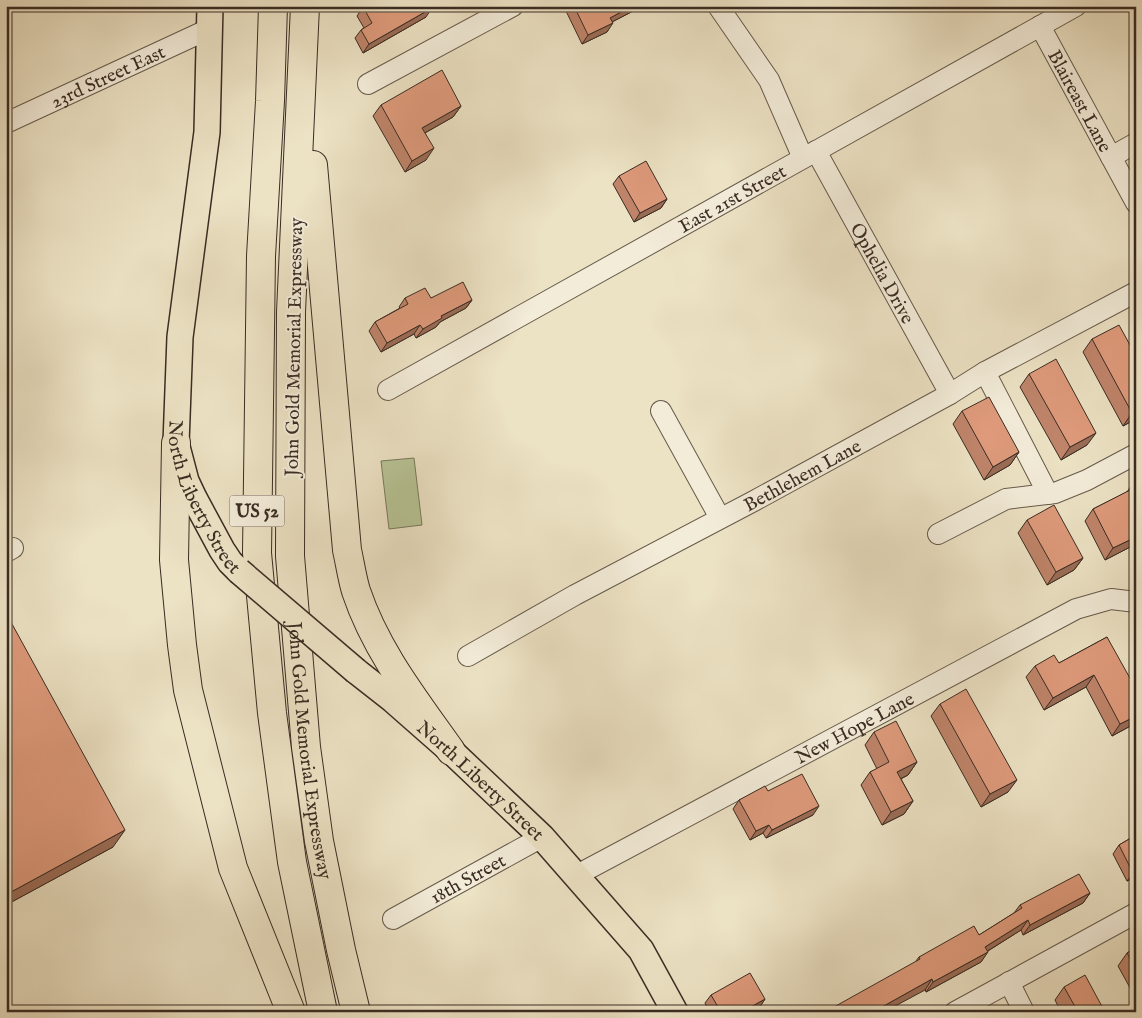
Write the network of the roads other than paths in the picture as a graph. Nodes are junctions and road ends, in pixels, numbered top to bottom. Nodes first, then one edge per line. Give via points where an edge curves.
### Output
1 (273, 6) edge
2 (305, 6) edge
3 (514, 6) edge
4 (718, 6) edge
5 (1076, 6) edge
6 (210, 17) edge
7 (1040, 26) junction
8 (303, 54) junction
9 (368, 84) dead end
10 (6, 123) edge
11 (1136, 142) edge
12 (810, 154) junction
13 (1111, 157) junction
14 (1136, 203) edge
15 (1136, 292) edge
16 (985, 372) junction
17 (388, 390) dead end
18 (950, 394) junction
19 (661, 411) dead end
20 (176, 443) junction
21 (1136, 454) edge
22 (1048, 494) junction
23 (720, 518) junction
24 (938, 534) dead end
25 (1136, 602) edge
26 (468, 656) dead end
27 (451, 751) junction
28 (542, 837) junction
29 (577, 875) junction
30 (1136, 912) edge
31 (393, 919) dead end
32 (1009, 982) junction
33 (291, 1012) edge
34 (324, 1012) edge
35 (356, 1012) edge
36 (675, 1012) edge
37 (955, 1012) edge
38 (1024, 1012) edge

1 - 34 highway, John Gold Memorial Expressway / US 52 via 261,256 256,553 272,713 292,862
2 - 8 highway, John Gold Memorial Expressway / US 52
3 - 9 street
4 - 12 street, Ophelia Drive via 769,80
5 - 7 street, East 21st Street
6 - 10 street, 23rd Street East
6 - 20 main road, North Liberty Street via 207,132 180,337
7 - 12 street, East 21st Street
7 - 13 street, Blaireast Lane
8 - 27 highway via 347,550 355,589 369,626 390,666
8 - 35 highway, John Gold Memorial Expressway / US 52 via 291,312 290,556 306,747 318,832 340,950
11 - 13 street
12 - 17 street, East 21st Street
12 - 18 street, Ophelia Drive
13 - 14 street, Blaireast Lane
15 - 16 street, Bethlehem Lane
16 - 18 street, Bethlehem Lane
16 - 22 street
18 - 23 street, Bethlehem Lane
19 - 23 street
20 - 27 main road, North Liberty Street, bridge via 186,481 230,562
20 - 33 highway via 174,560 188,690 234,868
21 - 22 street via 1087,480
22 - 24 street via 1006,499
23 - 26 street, Bethlehem Lane
25 - 29 street, New Hope Lane via 1111,599 1076,609
27 - 28 main road, North Liberty Street
28 - 29 main road, North Liberty Street
28 - 31 street, 18th Street
29 - 36 main road, North Liberty Street via 641,950
30 - 32 street
32 - 37 street
32 - 38 street

